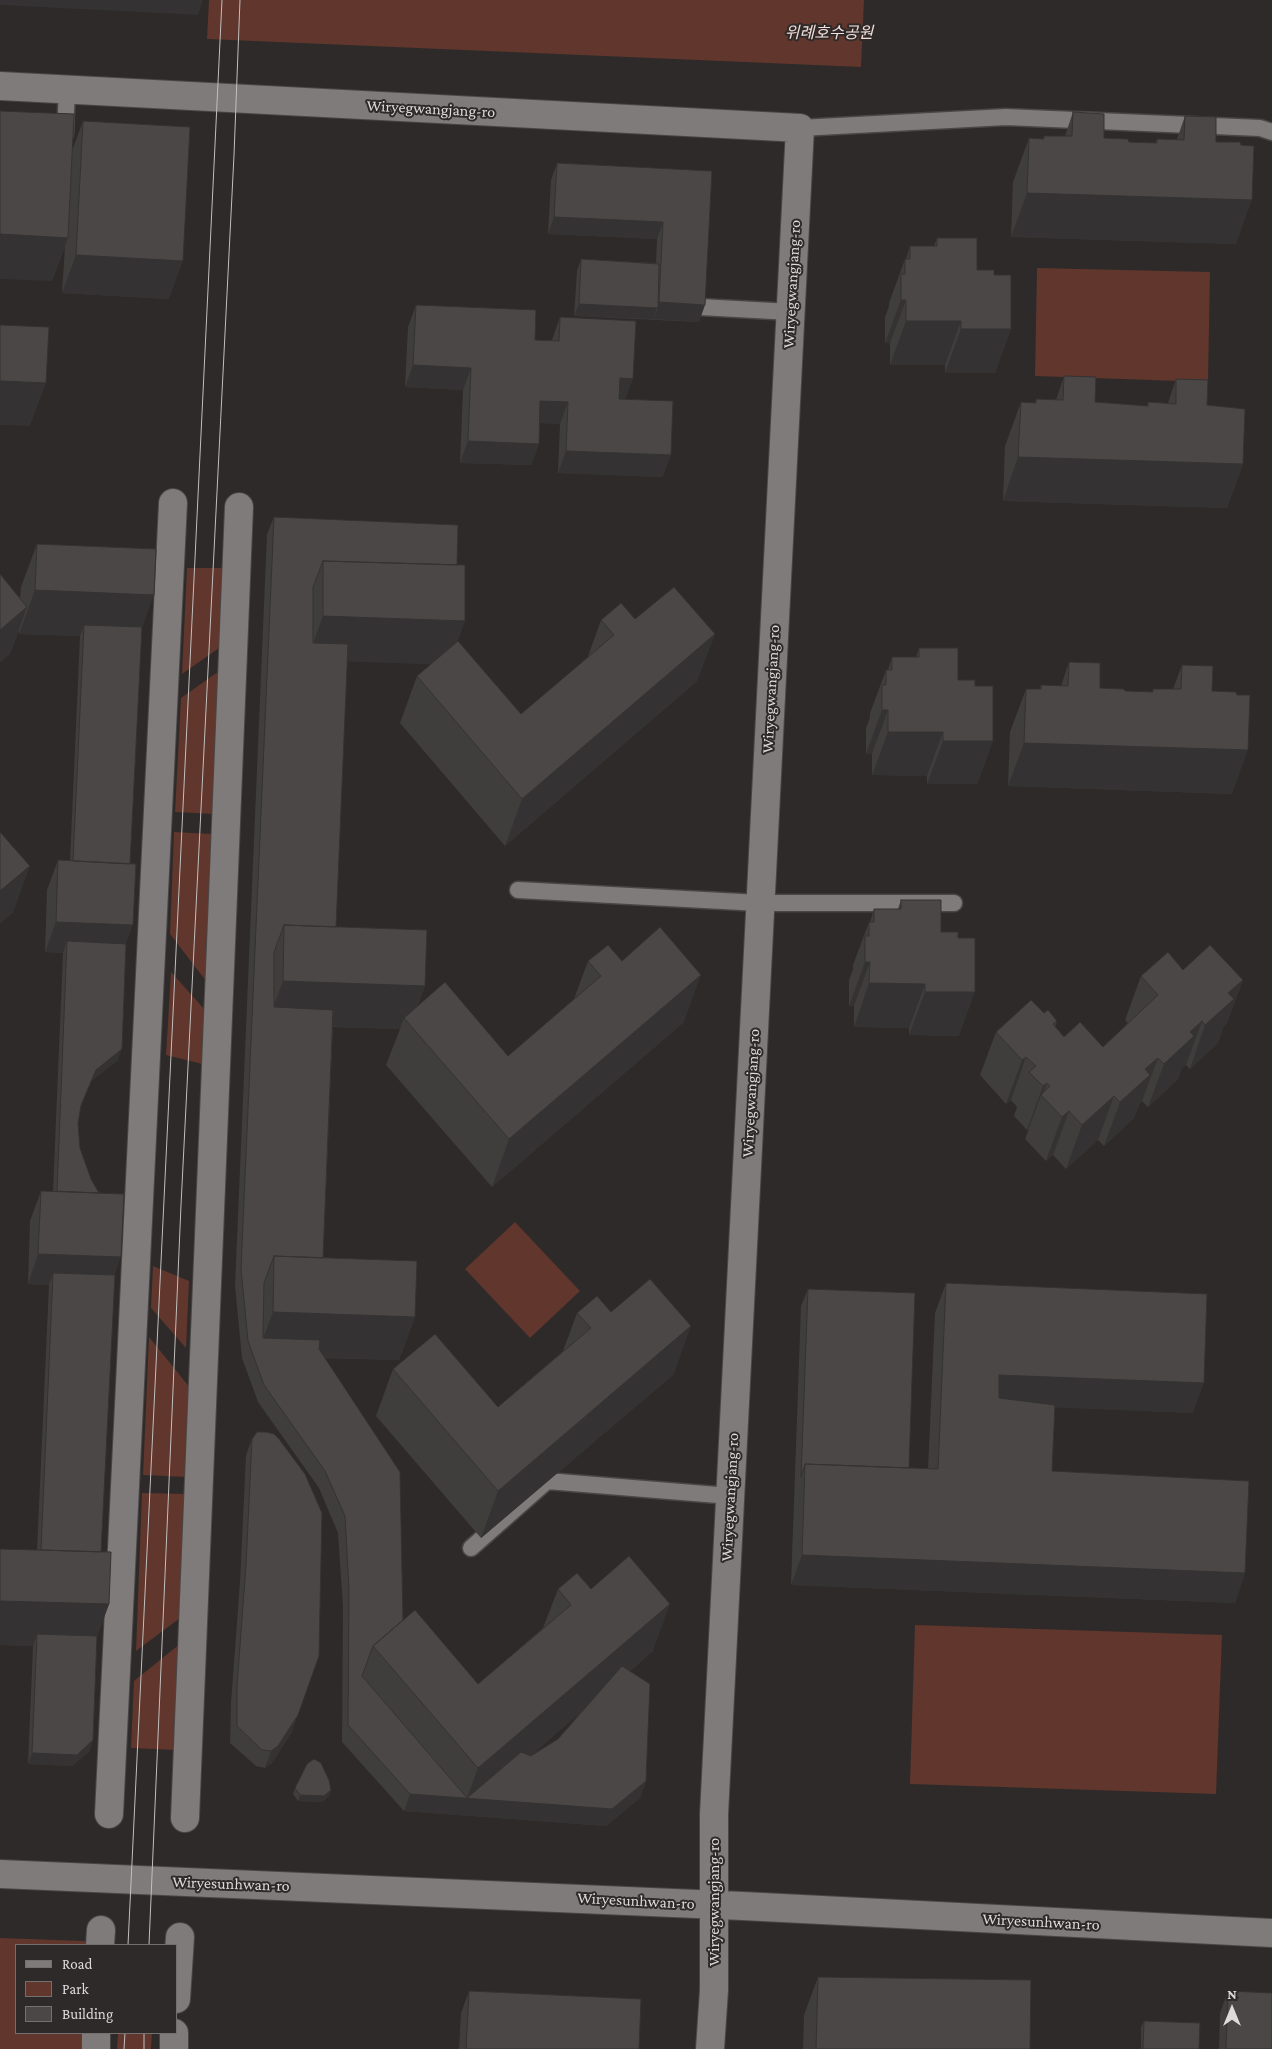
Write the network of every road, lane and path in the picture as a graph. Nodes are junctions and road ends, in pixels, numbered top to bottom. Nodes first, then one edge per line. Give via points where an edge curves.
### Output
1 (0, 86) edge
2 (67, 89) junction
3 (800, 128) junction
4 (1272, 132) edge
5 (64, 146) edge
6 (700, 307) edge
7 (791, 312) junction
8 (174, 503) dead end
9 (239, 507) dead end
10 (518, 890) dead end
11 (760, 903) junction
12 (954, 903) dead end
13 (730, 1496) junction
14 (471, 1548) dead end
15 (109, 1814) dead end
16 (184, 1818) dead end
17 (0, 1874) edge
18 (714, 1905) junction
19 (1272, 1933) edge
20 (180, 1938) dead end
21 (178, 1968) edge
22 (96, 2034) edge
23 (174, 2034) edge
24 (96, 2049) edge
25 (174, 2049) edge
26 (710, 2049) edge

1 - 2 street, Wiryegwangjang-ro
2 - 3 street, Wiryegwangjang-ro
2 - 5 lane
3 - 4 lane via 1006,117 1260,128
3 - 7 street, Wiryegwangjang-ro
6 - 7 lane
7 - 11 street, Wiryegwangjang-ro
8 - 15 street
9 - 16 street
10 - 11 lane
11 - 12 lane
11 - 13 street, Wiryegwangjang-ro
13 - 14 lane via 547,1482
13 - 18 street, Wiryegwangjang-ro via 714,1814
17 - 18 street, Wiryesunhwan-ro
18 - 19 street, Wiryesunhwan-ro
18 - 26 street, Wiryegwangjang-ro
20 - 21 street
22 - 24 street
23 - 25 street

